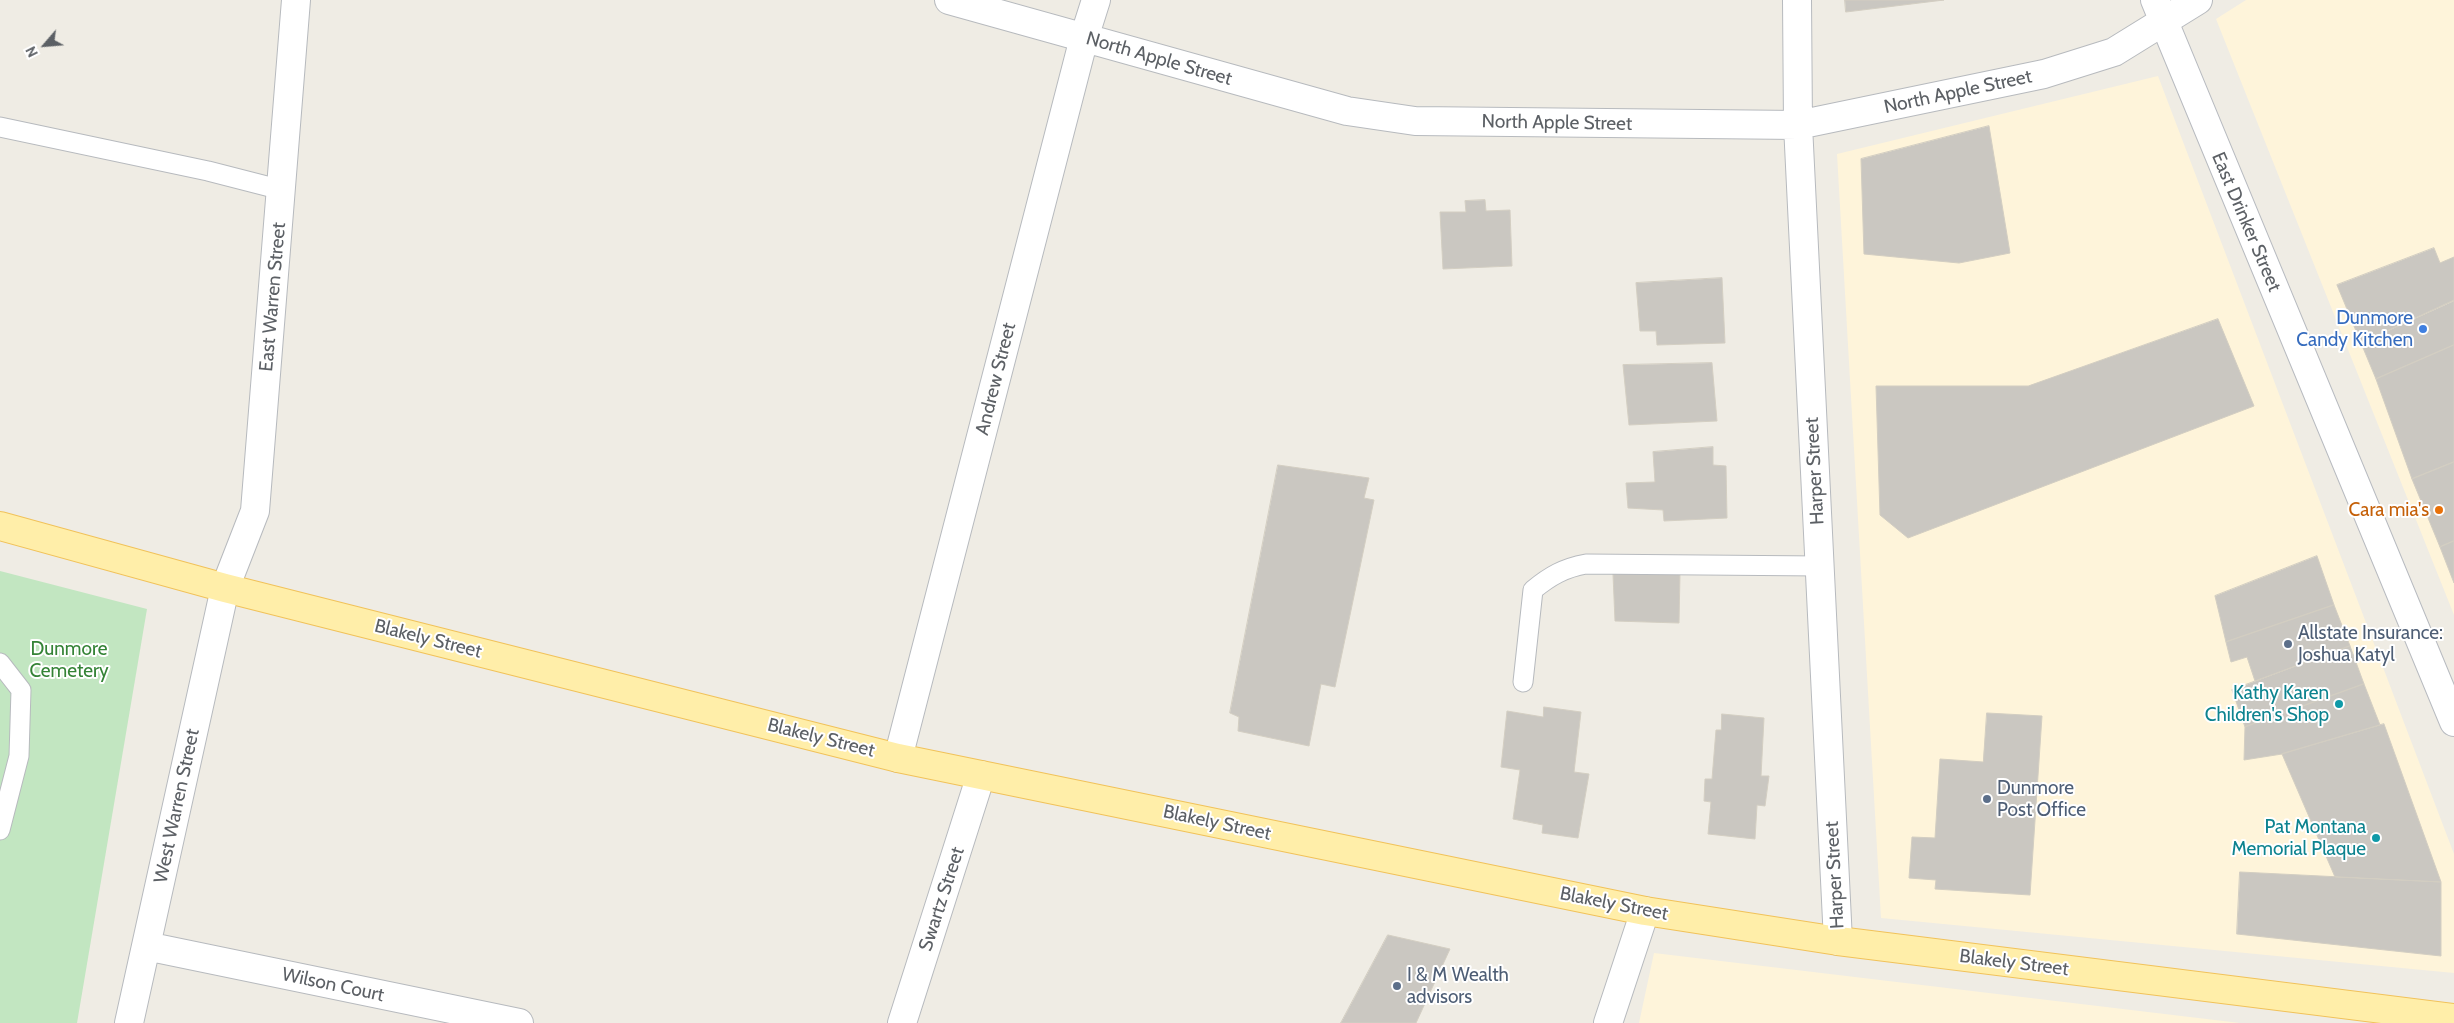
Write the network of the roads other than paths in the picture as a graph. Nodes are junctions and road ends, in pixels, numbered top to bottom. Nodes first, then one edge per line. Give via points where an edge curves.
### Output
1 (296, 0) edge
2 (949, 0) edge
3 (1096, 0) edge
4 (1797, 0) edge
5 (2198, 0) edge
6 (2159, 11) edge
7 (1084, 38) junction
8 (1798, 125) junction
9 (0, 127) edge
10 (282, 190) junction
11 (0, 526) edge
12 (1820, 566) junction
13 (225, 588) junction
14 (0, 663) edge
15 (1523, 682) dead end
16 (2454, 722) edge
17 (898, 758) junction
18 (982, 775) junction
19 (0, 830) edge
20 (1645, 911) junction
21 (1838, 941) junction
22 (146, 946) junction
23 (467, 1018) edge
24 (2454, 1018) edge
25 (129, 1023) edge
26 (519, 1023) edge
27 (902, 1023) edge
28 (1608, 1023) edge

1 - 10 street, East Warren Street
2 - 7 street, North Apple Street
3 - 7 street, Andrew Street
4 - 8 street, Harper Street
5 - 6 street, North Apple Street
6 - 8 street, North Apple Street via 2114,52 2044,74
6 - 16 street, East Drinker Street
7 - 8 street, North Apple Street via 1346,111 1415,121
7 - 17 street, Andrew Street
8 - 12 street, Harper Street
9 - 10 lane
10 - 13 street, East Warren Street via 255,511
11 - 13 main road, Blakely Street
12 - 15 lane via 1586,564 1566,568 1533,590
12 - 21 street, Harper Street
13 - 17 main road, Blakely Street
13 - 22 street, West Warren Street
14 - 19 lane via 21,690 19,756
17 - 18 main road, Blakely Street
18 - 20 main road, Blakely Street
18 - 27 street, Swartz Street
20 - 21 main road, Blakely Street
20 - 28 street
21 - 24 main road, Blakely Street
22 - 23 street, Wilson Court
22 - 25 street, West Warren Street
23 - 26 street, Wilson Court

